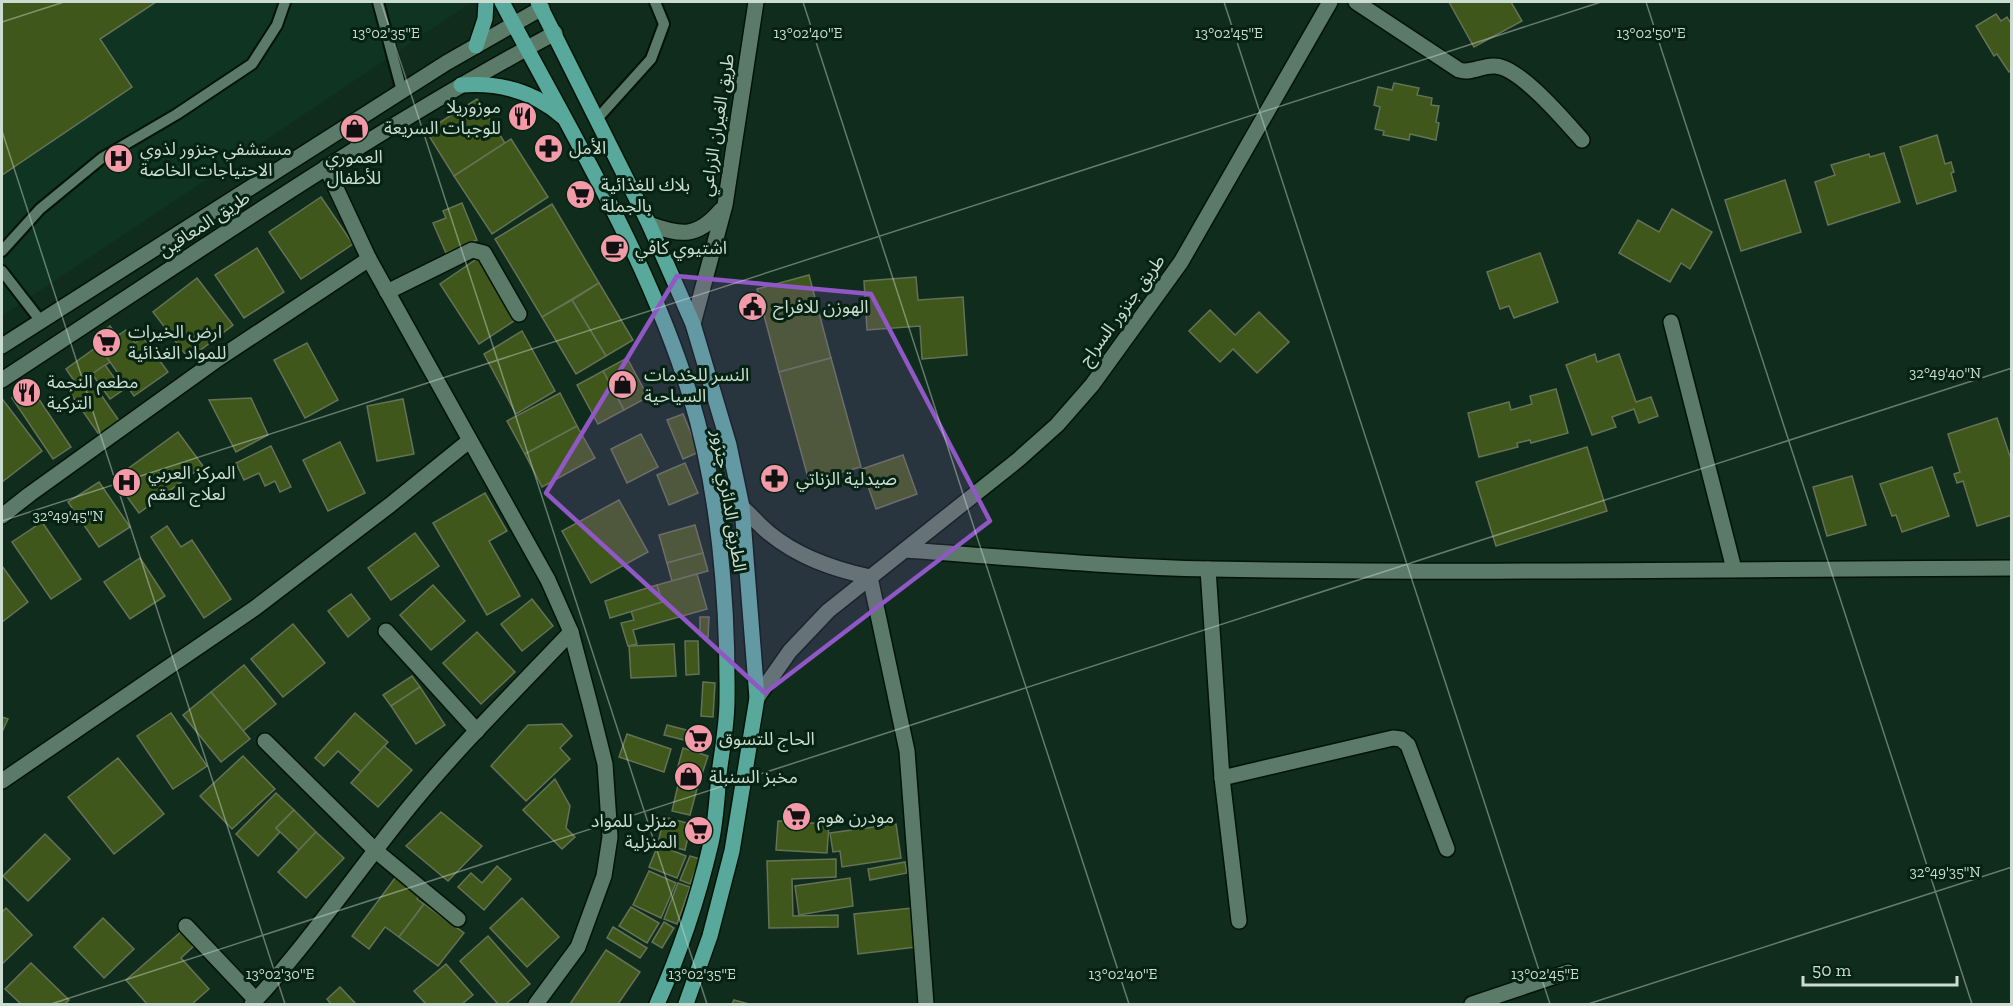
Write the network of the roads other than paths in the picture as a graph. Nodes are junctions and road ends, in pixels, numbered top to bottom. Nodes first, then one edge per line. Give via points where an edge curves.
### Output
1 (285, 2) edge
2 (378, 2) edge
3 (486, 2) edge
4 (502, 2) edge
5 (655, 2) edge
6 (756, 2) edge
7 (1330, 2) edge
8 (1356, 2) edge
9 (544, 4) edge
10 (514, 24) junction
11 (555, 33) junction
12 (476, 46) junction
13 (528, 48) junction
14 (460, 85) junction
15 (402, 91) junction
16 (597, 119) junction
17 (570, 124) junction
18 (1582, 140) dead end
19 (326, 167) junction
20 (725, 205) junction
21 (649, 224) junction
22 (2, 250) edge
23 (369, 259) junction
24 (2, 271) edge
25 (387, 292) junction
26 (519, 314) dead end
27 (40, 320) junction
28 (1671, 322) dead end
29 (693, 324) junction
30 (2, 346) edge
31 (2, 380) edge
32 (469, 441) junction
33 (742, 507) junction
34 (2, 516) edge
35 (905, 550) junction
36 (2012, 568) edge
37 (1208, 569) junction
38 (1734, 569) junction
39 (870, 578) junction
40 (386, 631) dead end
41 (571, 632) junction
42 (757, 698) junction
43 (477, 731) junction
44 (265, 741) dead end
45 (1222, 778) junction
46 (2, 781) edge
47 (1447, 849) dead end
48 (376, 851) junction
49 (458, 919) dead end
50 (1239, 921) dead end
51 (186, 926) dead end
52 (1568, 972) dead end
53 (667, 984) junction
54 (254, 1002) edge
55 (536, 1005) edge
56 (648, 1005) edge
57 (657, 1005) edge
58 (686, 1005) edge
59 (926, 1005) edge
60 (1472, 1005) edge

1 - 22 lane via 277,25 252,64 102,158 40,209
2 - 15 lane
3 - 12 main road
4 - 10 main road, الطريق الدائري جنزور
5 - 16 lane via 664,24 651,59
6 - 20 street, طريق الغيران الزراعي
7 - 35 street, طريق جنزور السراج via 1181,262 1092,385 1057,425 1019,459
8 - 18 street via 1458,70 1504,68 1539,92
9 - 10 street, طريق المعاقين
9 - 11 main road, الطريق الدائري جنزور
10 - 12 street, طريق المعاقين
10 - 13 main road, الطريق الدائري جنزور
11 - 13 street, طريق المعاقين
11 - 16 main road, الطريق الدائري جنزور
12 - 15 street, طريق المعاقين
13 - 14 street, طريق المعاقين
13 - 17 main road, الطريق الدائري جنزور
14 - 17 main road via 481,84 520,91 538,99
14 - 19 street, طريق المعاقين
15 - 27 street, طريق المعاقين
16 - 21 main road, الطريق الدائري جنزور
17 - 53 main road, الطريق الدائري جنزور via 627,240 690,394 707,460 723,583 728,703 712,841
19 - 23 street
19 - 31 street, طريق المعاقين
20 - 21 street via 696,231 683,234
20 - 29 street, طريق الغيران الزراعي
21 - 29 main road, الطريق الدائري جنزور
23 - 25 street
23 - 34 street via 218,358
24 - 27 lane
25 - 26 street via 472,250 483,253
25 - 32 street
27 - 30 street, طريق المعاقين
28 - 38 street
29 - 33 main road, الطريق الدائري جنزور via 729,445
32 - 41 street via 548,580
32 - 46 street via 255,608
33 - 39 street via 799,554 833,569
33 - 42 main road, الطريق الدائري جنزور
35 - 37 street
35 - 39 street, طريق جنزور السراج
36 - 38 street
37 - 38 street
37 - 45 street
39 - 42 street, طريق جنزور السراج via 809,630
39 - 59 street via 907,751
40 - 43 street
41 - 43 street
41 - 55 street via 604,764 610,837 604,876 578,947
42 - 58 main road, الطريق الدائري جنزور via 732,851 710,936
43 - 48 street
44 - 48 street
45 - 47 street via 1401,739 1407,745
45 - 50 street
48 - 49 street
48 - 54 street via 288,966
51 - 54 street
52 - 60 street
53 - 56 street
53 - 57 main road, الطريق الدائري جنزور

